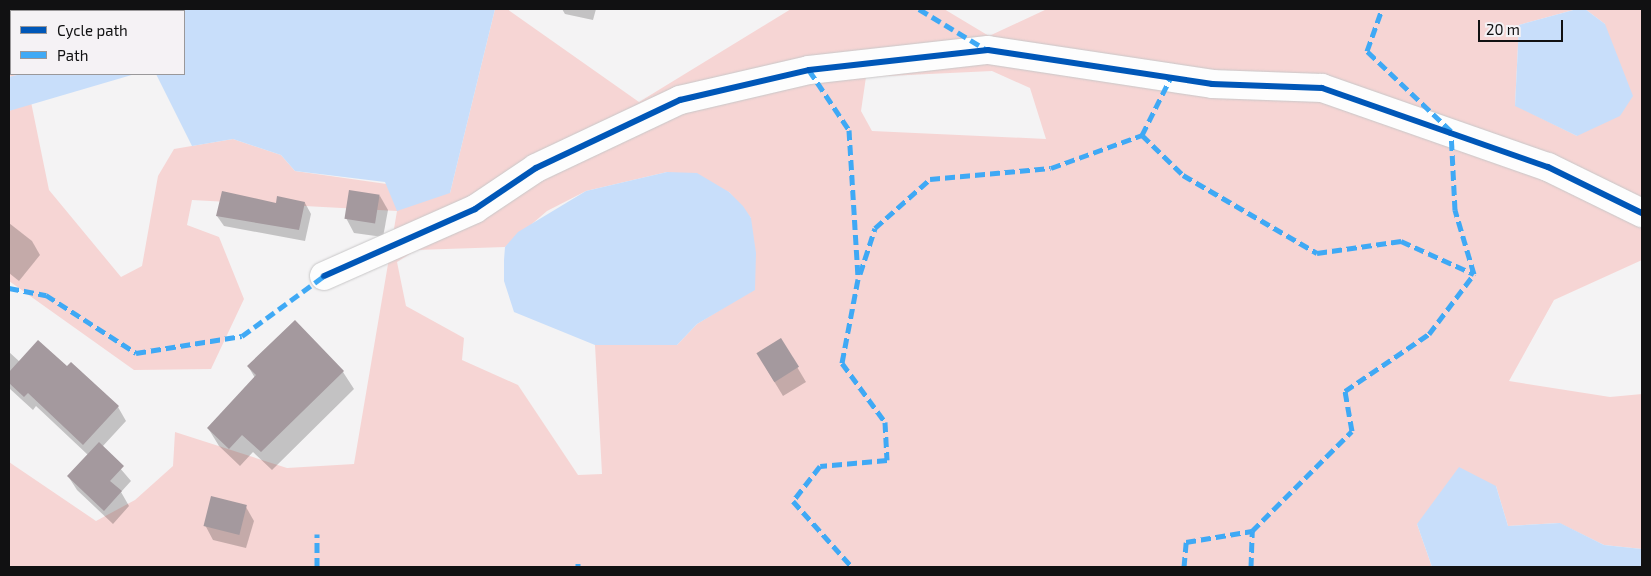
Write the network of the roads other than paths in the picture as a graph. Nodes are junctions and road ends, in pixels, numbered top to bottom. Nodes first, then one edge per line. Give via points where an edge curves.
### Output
1 (1642, 213) edge
2 (324, 276) dead end

1 - 2 street via 1548,167 1322,88 1212,84 988,50 809,70 680,100 536,168 475,209

